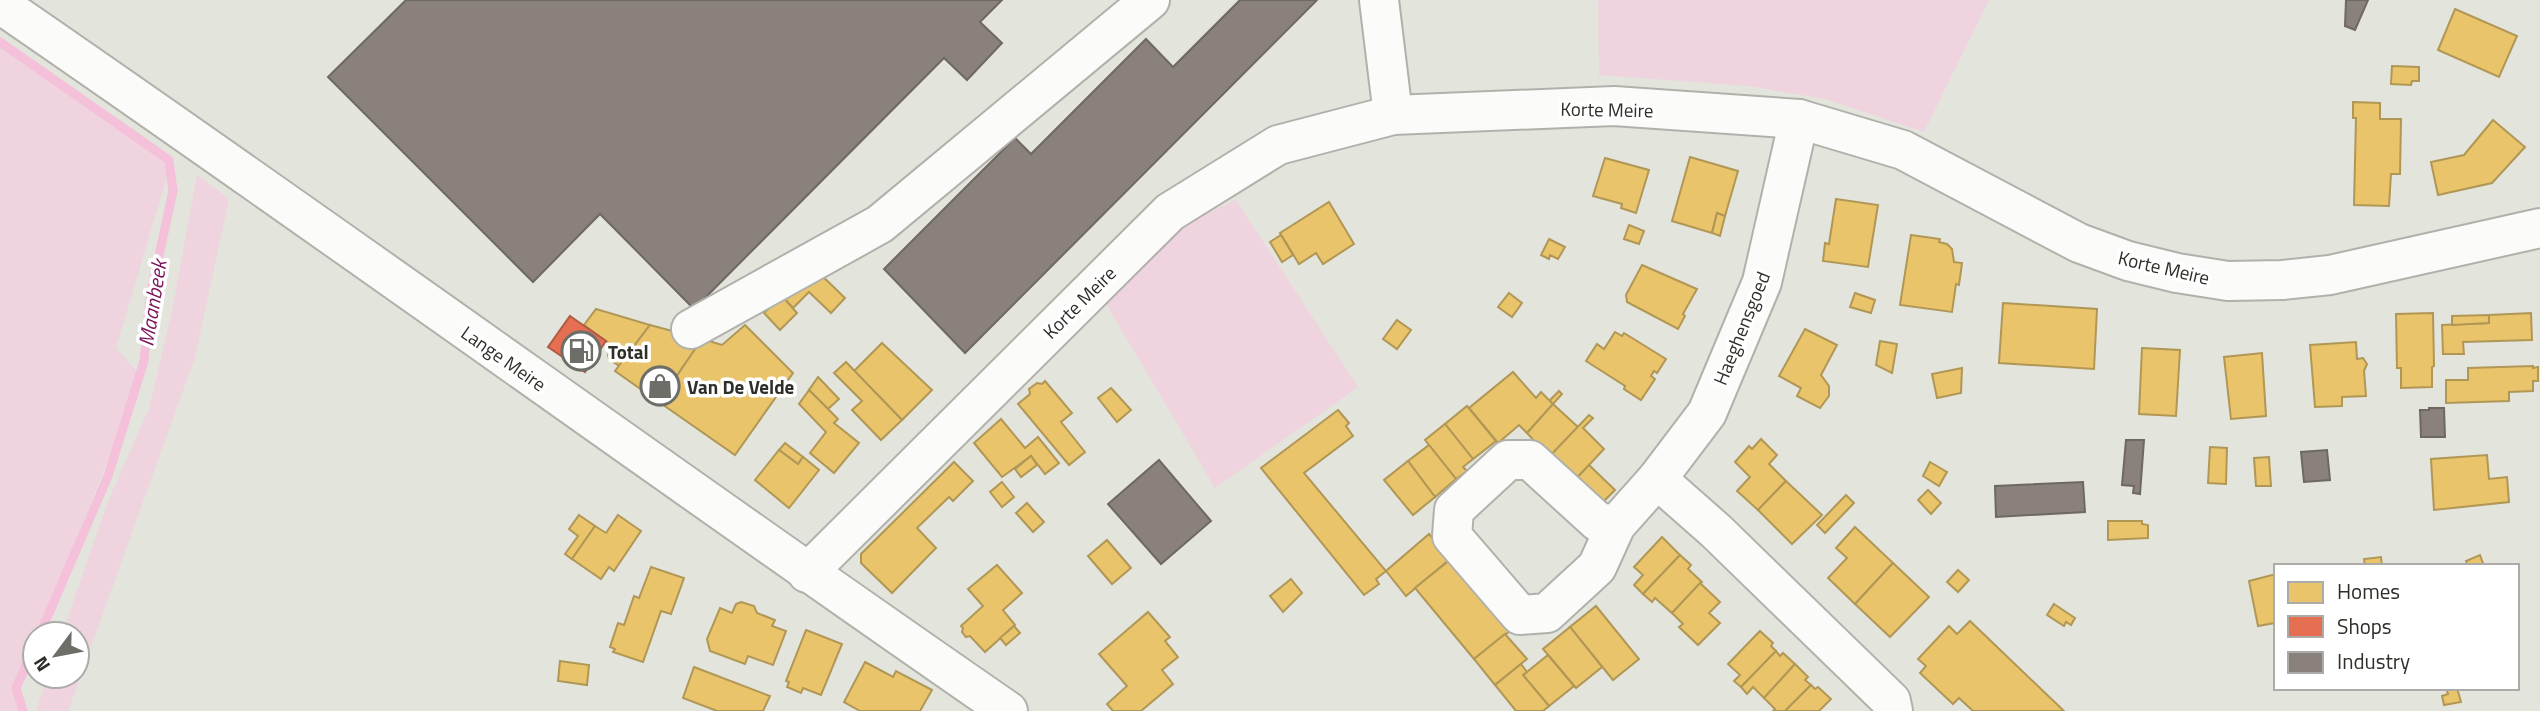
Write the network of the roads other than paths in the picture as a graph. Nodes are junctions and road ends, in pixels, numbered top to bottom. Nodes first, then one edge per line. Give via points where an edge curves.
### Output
1 (1150, 0) edge
2 (1379, 0) edge
3 (0, 4) edge
4 (1393, 115) junction
5 (1799, 119) junction
6 (2540, 228) edge
7 (691, 329) dead end
8 (1657, 480) junction
9 (1616, 525) dead end
10 (807, 573) junction
11 (1008, 711) edge
12 (1893, 711) edge

1 - 7 street via 880,224
2 - 4 street
3 - 10 street, Lange Meire
4 - 5 street, Korte Meire via 1614,106
4 - 10 street, Korte Meire via 1278,145 1170,212
5 - 6 street, Korte Meire via 1903,150 2079,243 2128,261 2228,281 2330,275
5 - 8 street, Haeghensgoed via 1762,282 1707,413
8 - 9 street, Haeghensgoed
8 - 12 street via 1891,701
10 - 11 street, Lange Meire

